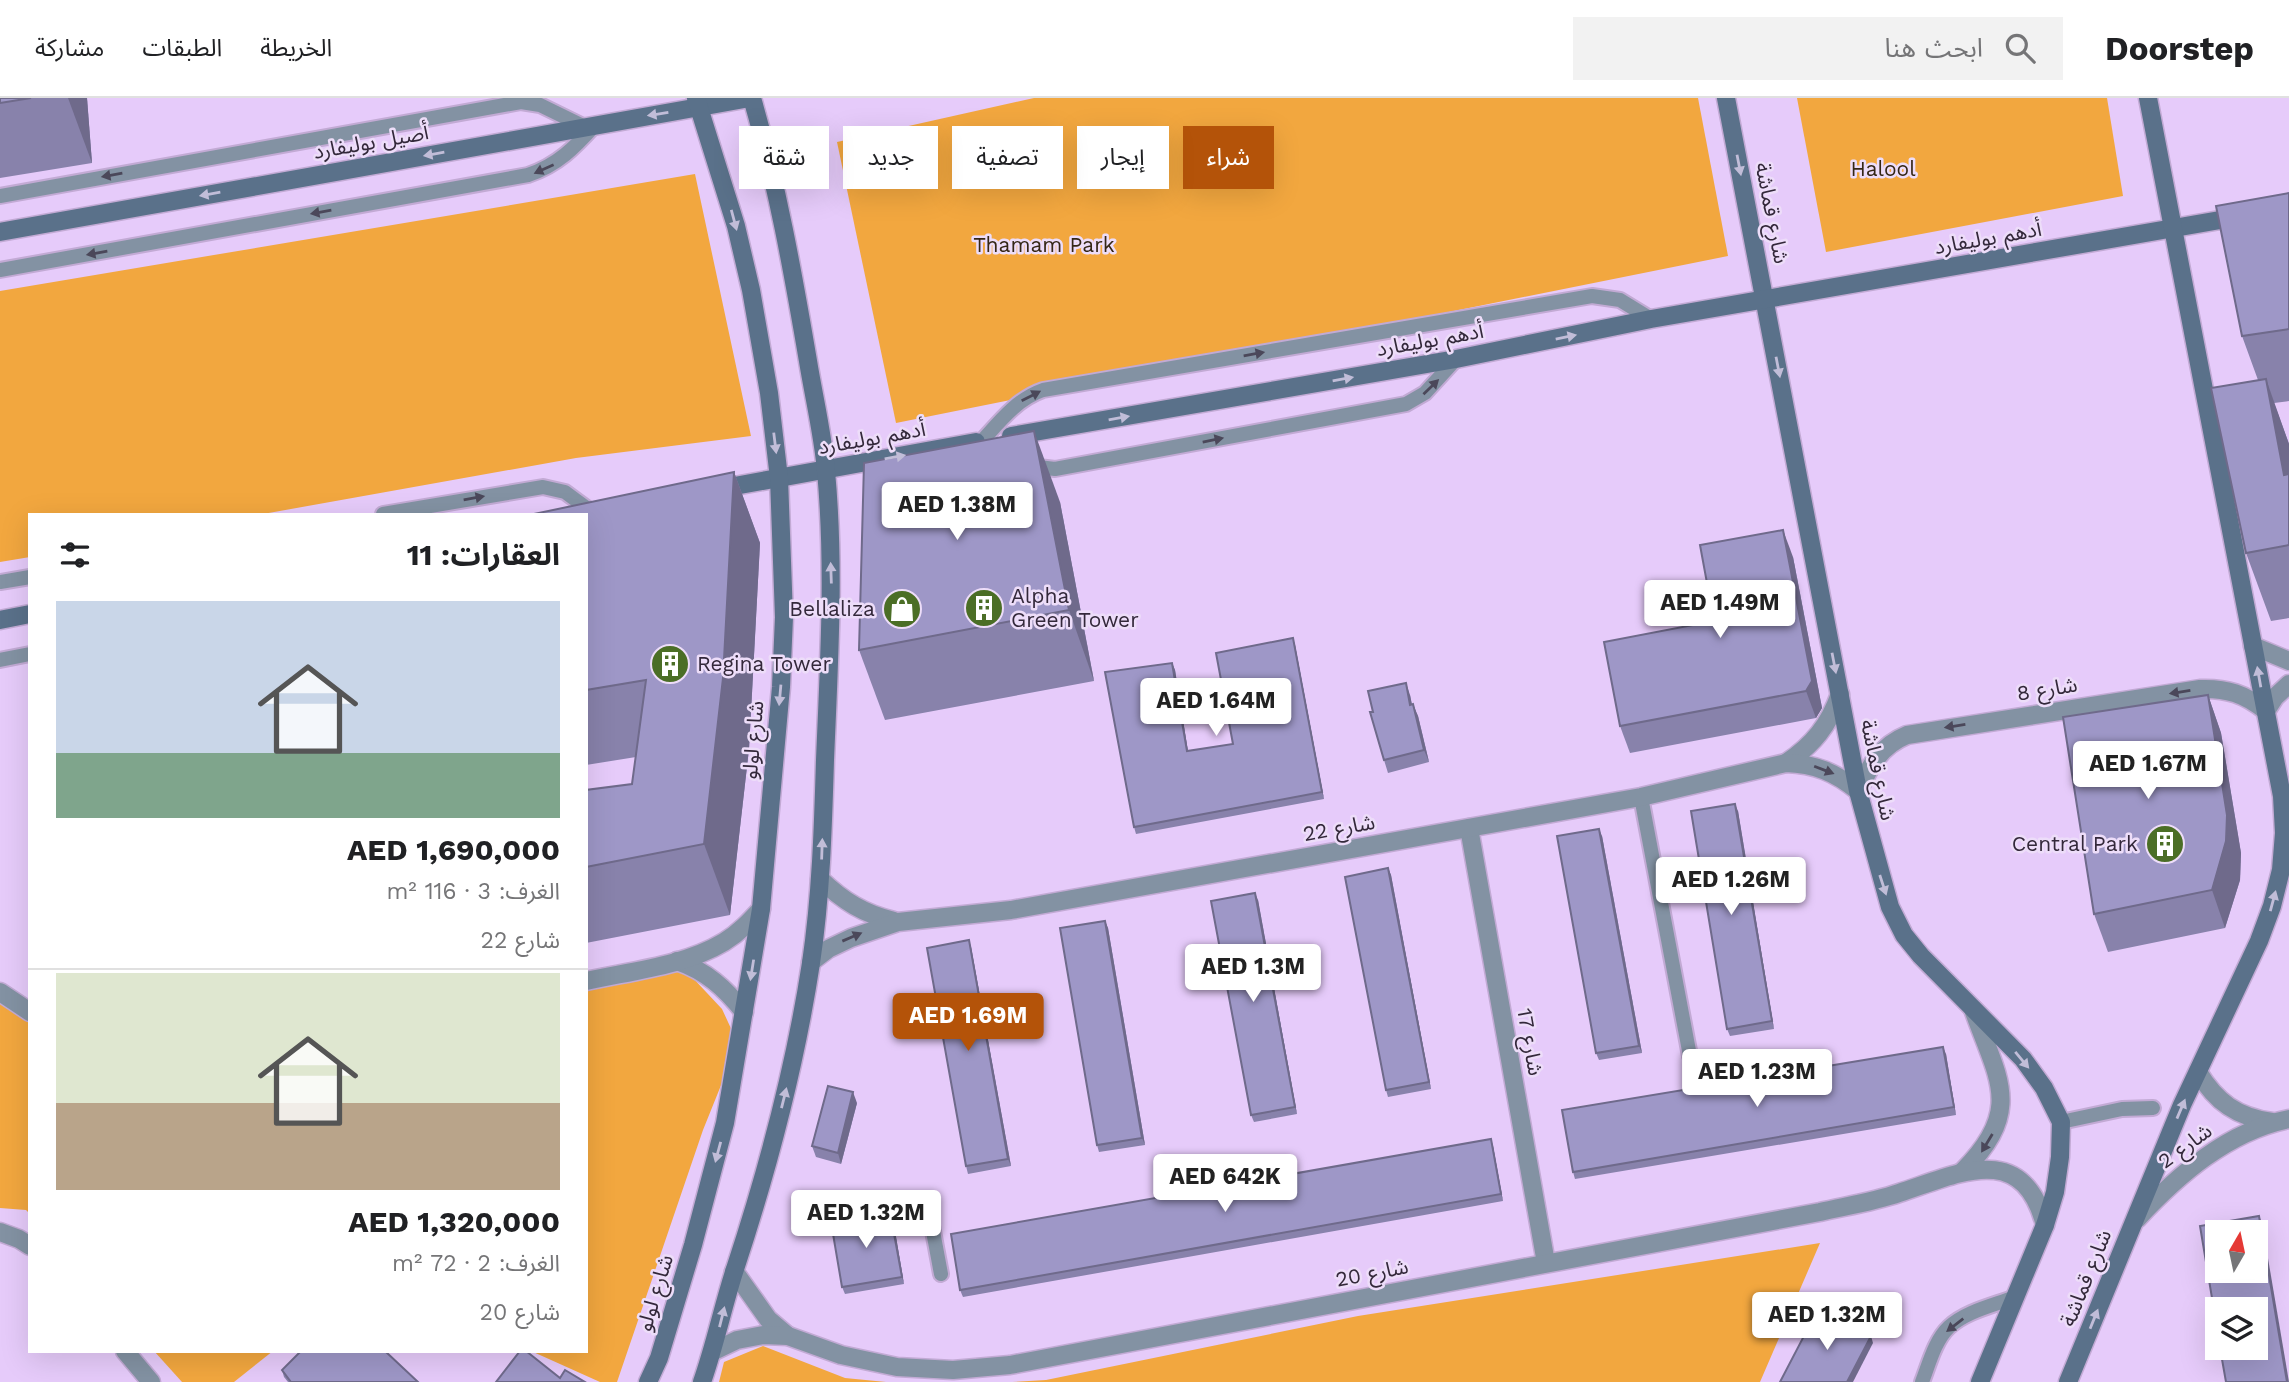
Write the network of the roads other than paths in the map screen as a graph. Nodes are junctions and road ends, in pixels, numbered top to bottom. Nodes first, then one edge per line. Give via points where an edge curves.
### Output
1 (751, 98) edge
2 (1726, 98) edge
3 (2148, 98) edge
4 (698, 103) edge
5 (590, 126) junction
6 (0, 196) edge
7 (2289, 208) edge
8 (2174, 230) junction
9 (0, 232) edge
10 (0, 270) edge
11 (1766, 300) junction
12 (1651, 319) junction
13 (1456, 359) junction
14 (982, 441) junction
15 (826, 470) junction
16 (779, 478) junction
17 (695, 493) edge
18 (389, 513) edge
19 (591, 515) edge
20 (28, 577) edge
21 (0, 582) edge
22 (28, 614) edge
23 (0, 620) edge
24 (2253, 646) junction
25 (28, 654) edge
26 (0, 660) edge
27 (2289, 662) edge
28 (2289, 684) edge
29 (1840, 694) junction
30 (2266, 712) junction
31 (1786, 763) junction
32 (1858, 791) junction
33 (1641, 797) junction
34 (1469, 828) junction
35 (820, 879) junction
36 (761, 909) junction
37 (898, 922) junction
38 (677, 961) junction
39 (811, 962) junction
40 (588, 981) edge
41 (0, 992) edge
42 (1973, 1009) junction
43 (28, 1011) edge
44 (744, 1012) junction
45 (1689, 1056) dead end
46 (2198, 1072) junction
47 (2154, 1108) dead end
48 (2281, 1121) edge
49 (2060, 1122) junction
50 (1963, 1171) junction
51 (927, 1199) dead end
52 (2134, 1221) junction
53 (2045, 1225) junction
54 (0, 1232) edge
55 (28, 1245) edge
56 (1546, 1263) junction
57 (734, 1271) junction
58 (942, 1274) dead end
59 (2015, 1297) junction
60 (788, 1336) junction
61 (714, 1350) junction
62 (127, 1353) edge
63 (151, 1382) edge
64 (648, 1382) edge
65 (702, 1382) edge
66 (1922, 1382) edge
67 (1980, 1382) edge
68 (2068, 1382) edge

1 - 4 street, أصيل بوليفارد
1 - 15 street via 768,152
2 -> 11 street, شارع قماشة
3 - 8 street, شارع قماشة
4 -> 5 street, أصيل بوليفارد
4 -> 16 street, شارع لولو via 751,290
5 -> 6 lane via 540,104 521,102
5 -> 9 street, أصيل بوليفارد
5 -> 10 lane via 561,160 528,175
7 - 8 street, أدهم بوليفارد
8 - 11 street, أدهم بوليفارد
8 - 24 street, شارع قماشة
11 - 12 street, أدهم بوليفارد
11 -> 29 street, شارع قماشة
13 -> 12 street, أدهم بوليفارد
14 -> 12 lane via 1019,402 1043,390 1592,296 1619,300
14 -> 13 street, أدهم بوليفارد
14 -> 13 lane via 1030,466 1055,469 1406,404 1425,393
15 -> 14 street, أدهم بوليفارد
15 - 16 street, أدهم بوليفارد
35 -> 15 street via 831,586
16 - 17 street, أدهم بوليفارد
16 -> 36 street, شارع لولو via 784,594 781,687
18 -> 19 lane via 543,487 565,492
20 - 21 lane
22 - 23 street
24 - 27 street
30 -> 24 street, شارع قماشة
25 - 26 lane
28 - 30 street
29 - 31 street, شارع 22 via 1820,734
29 - 32 street, شارع قماشة
30 -> 32 street, شارع 8 via 2252,700 2218,688 1922,731 1882,750
46 -> 30 street, شارع قماشة via 2259,941 2281,870 2282,796
31 -> 32 street, شارع 22 via 1825,769
31 - 33 street, شارع 22
32 -> 42 street, شارع قماشة via 1882,882 1904,935
33 - 34 street, شارع 22
33 - 45 lane
34 - 37 street, شارع 22 via 1011,910
34 - 56 street, شارع 17
35 - 37 street, شارع 22 via 855,908
35 - 39 street
36 - 38 street via 724,942
36 -> 44 street, شارع لولو
39 -> 37 street, شارع 22 via 828,948
38 - 40 street
38 - 44 street via 698,968
57 -> 39 street via 771,1151
41 - 43 street
42 -> 49 street, شارع قماشة via 2023,1059
42 -> 50 street, شارع 20 via 2000,1082 2001,1107 1981,1153
44 -> 64 street, شارع لولو via 726,1123 659,1358
46 - 48 street, شارع 2 via 2228,1107 2253,1119
52 -> 46 street, شارع قماشة
47 - 49 lane via 2122,1109
48 - 52 street, شارع 2 via 2233,1140 2197,1163
49 - 53 street, شارع قماشة via 2055,1192
50 - 53 street, شارع 20 via 1989,1169 2014,1177 2040,1206
50 - 56 street, شارع 20 via 1896,1194 1820,1212
51 - 58 lane
68 -> 52 street, شارع قماشة
53 - 59 street, شارع قماشة
54 - 55 street
56 - 60 street, شارع 20 via 1010,1365 897,1367 841,1355
57 - 60 street, شارع 20 via 768,1319
61 -> 57 street
59 -> 66 lane via 1948,1327
59 - 67 street, شارع قماشة
60 - 61 street, شارع 20 via 750,1337
61 - 65 street
62 - 63 street

